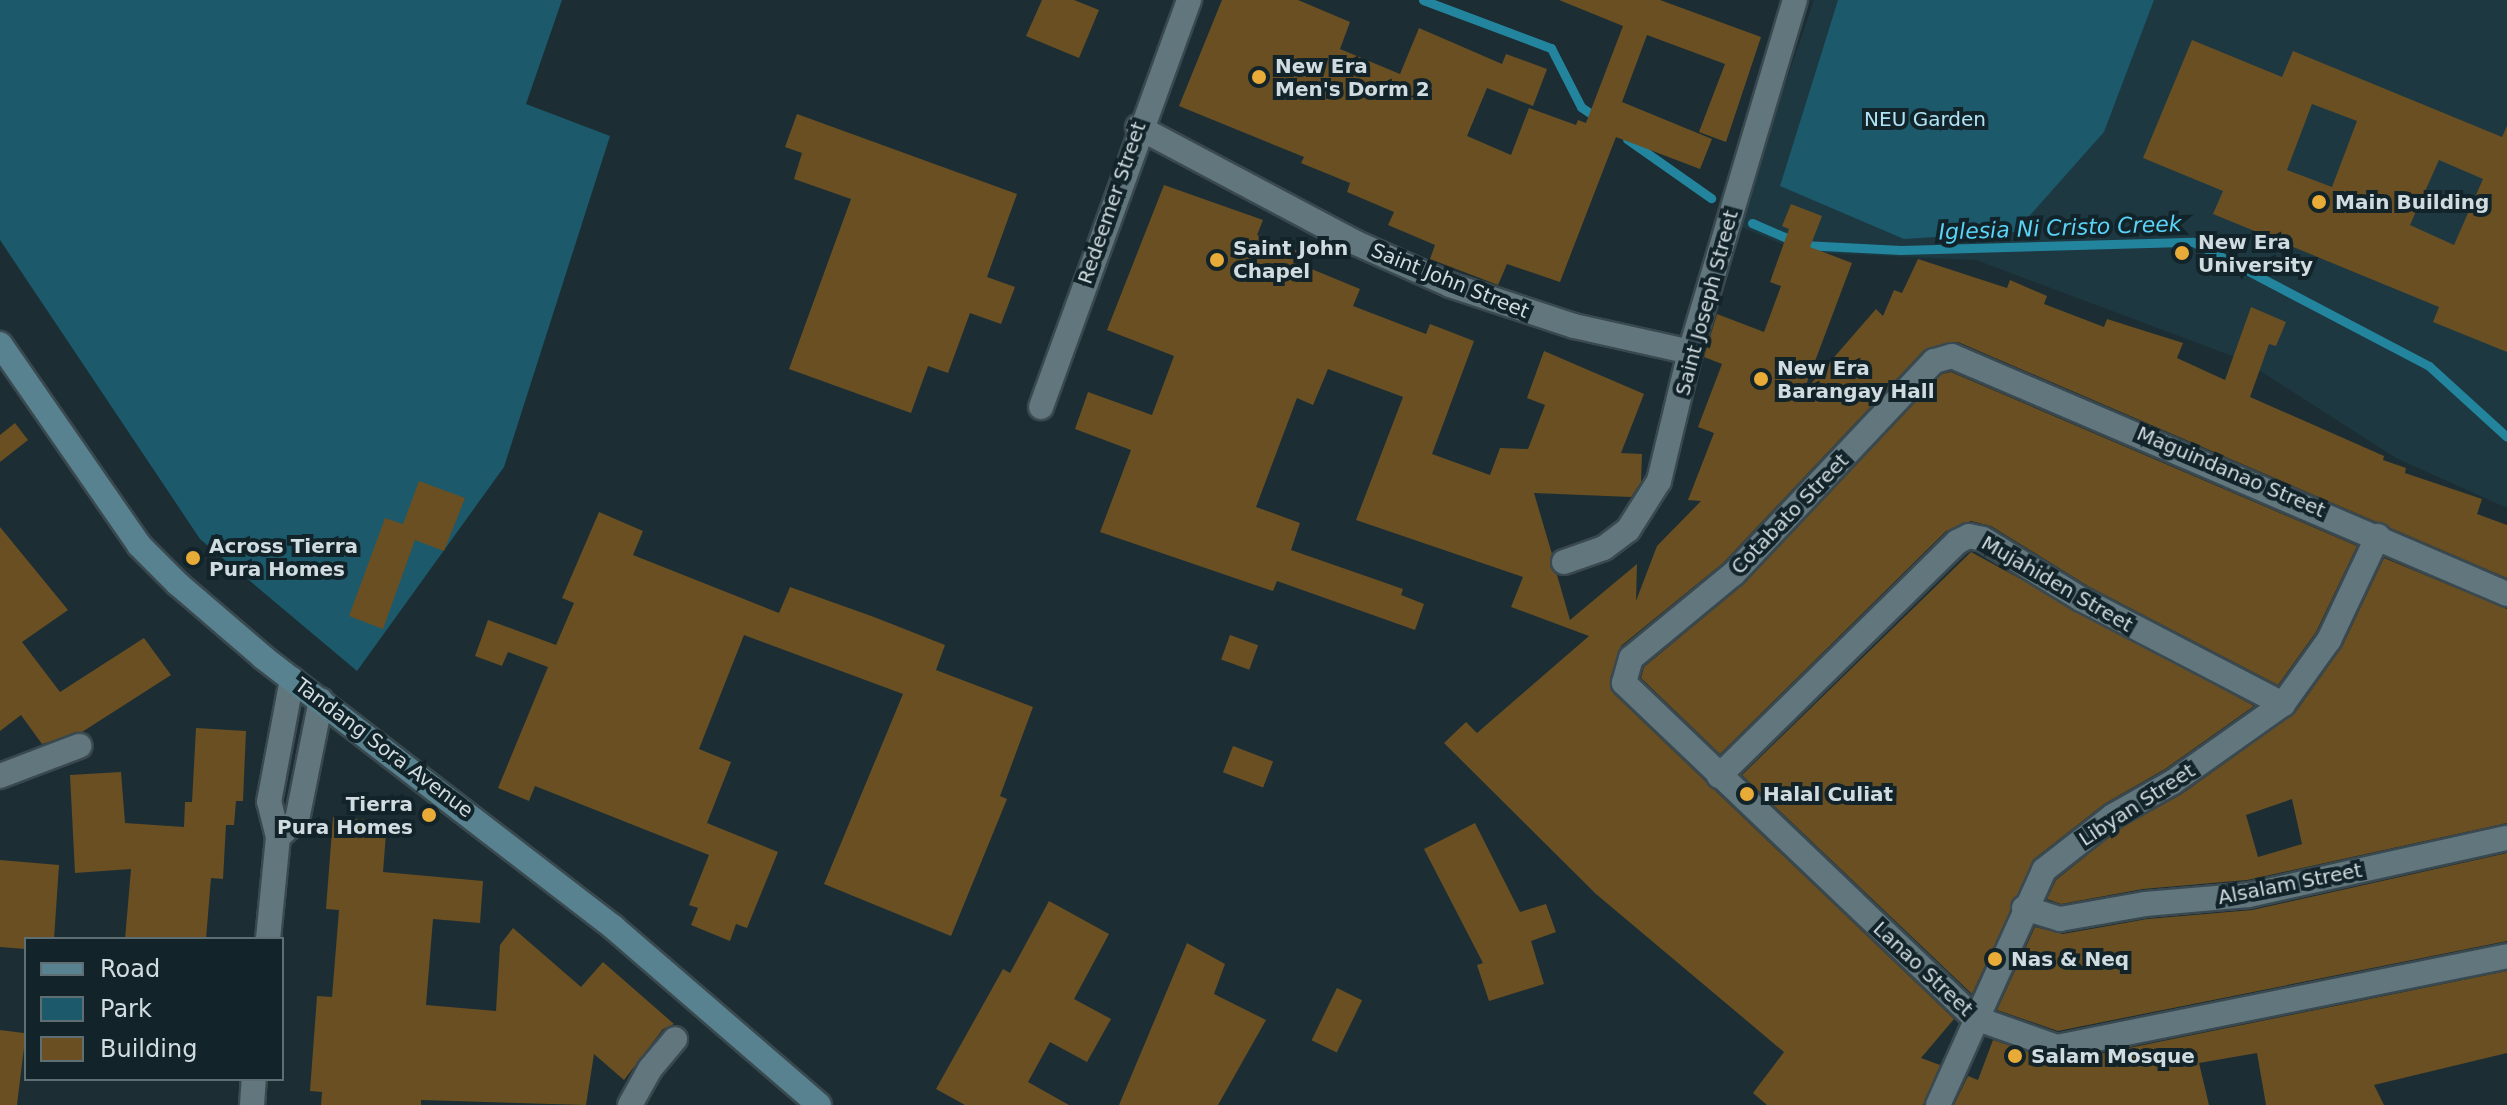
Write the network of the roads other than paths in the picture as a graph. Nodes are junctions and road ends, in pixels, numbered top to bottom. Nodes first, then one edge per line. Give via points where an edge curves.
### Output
1 (1189, 0) edge
2 (1795, 0) edge
3 (1138, 127) junction
4 (0, 344) edge
5 (1690, 352) junction
6 (1952, 356) joint
7 (1041, 407) dead end
8 (2378, 536) junction
9 (1564, 562) dead end
10 (2507, 594) edge
11 (1624, 671) joint
12 (292, 679) junction
13 (321, 700) junction
14 (2283, 704) junction
15 (79, 746) dead end
16 (0, 776) edge
17 (1719, 776) junction
18 (278, 837) junction
19 (2507, 838) edge
20 (2024, 908) junction
21 (268, 937) edge
22 (2507, 956) edge
23 (1975, 1018) junction
24 (675, 1039) dead end
25 (254, 1081) edge
26 (252, 1105) edge
27 (630, 1105) edge
28 (819, 1105) edge
29 (1938, 1105) edge

1 - 3 street, Redeemer Street
2 - 5 street, Saint Joseph Street
3 - 5 street, Saint John Street via 1354,242 1450,285 1574,326
3 - 7 street, Redeemer Street
4 - 12 main road, Tandang Sora Avenue via 139,545
5 - 9 street, Saint Joseph Street via 1666,462 1649,502 1628,530 1604,548
6 - 8 street, Maguindanao Street
6 - 11 street, Cotabato Street via 1934,361 1771,536 1631,658
8 - 10 street, Maguindanao Street
8 - 14 street, Libyan Street via 2329,640
11 - 17 street, Lanao Street via 1632,695
12 - 13 main road, Tandang Sora Avenue
12 - 18 street via 269,802
13 - 18 street via 297,820
13 - 28 main road, Tandang Sora Avenue via 613,927
14 - 17 street, Mujahiden Street via 1969,536
14 - 20 street, Libyan Street via 2065,852 2044,870
15 - 16 street
17 - 23 street, Lanao Street
18 - 21 street
19 - 20 street, Alsalam Street via 2249,895 2145,904 2060,919
20 - 23 street, Libyan Street
22 - 23 street, Lanao Street via 2070,1048
23 - 29 street, Libyan Street
24 - 27 street
25 - 26 street

